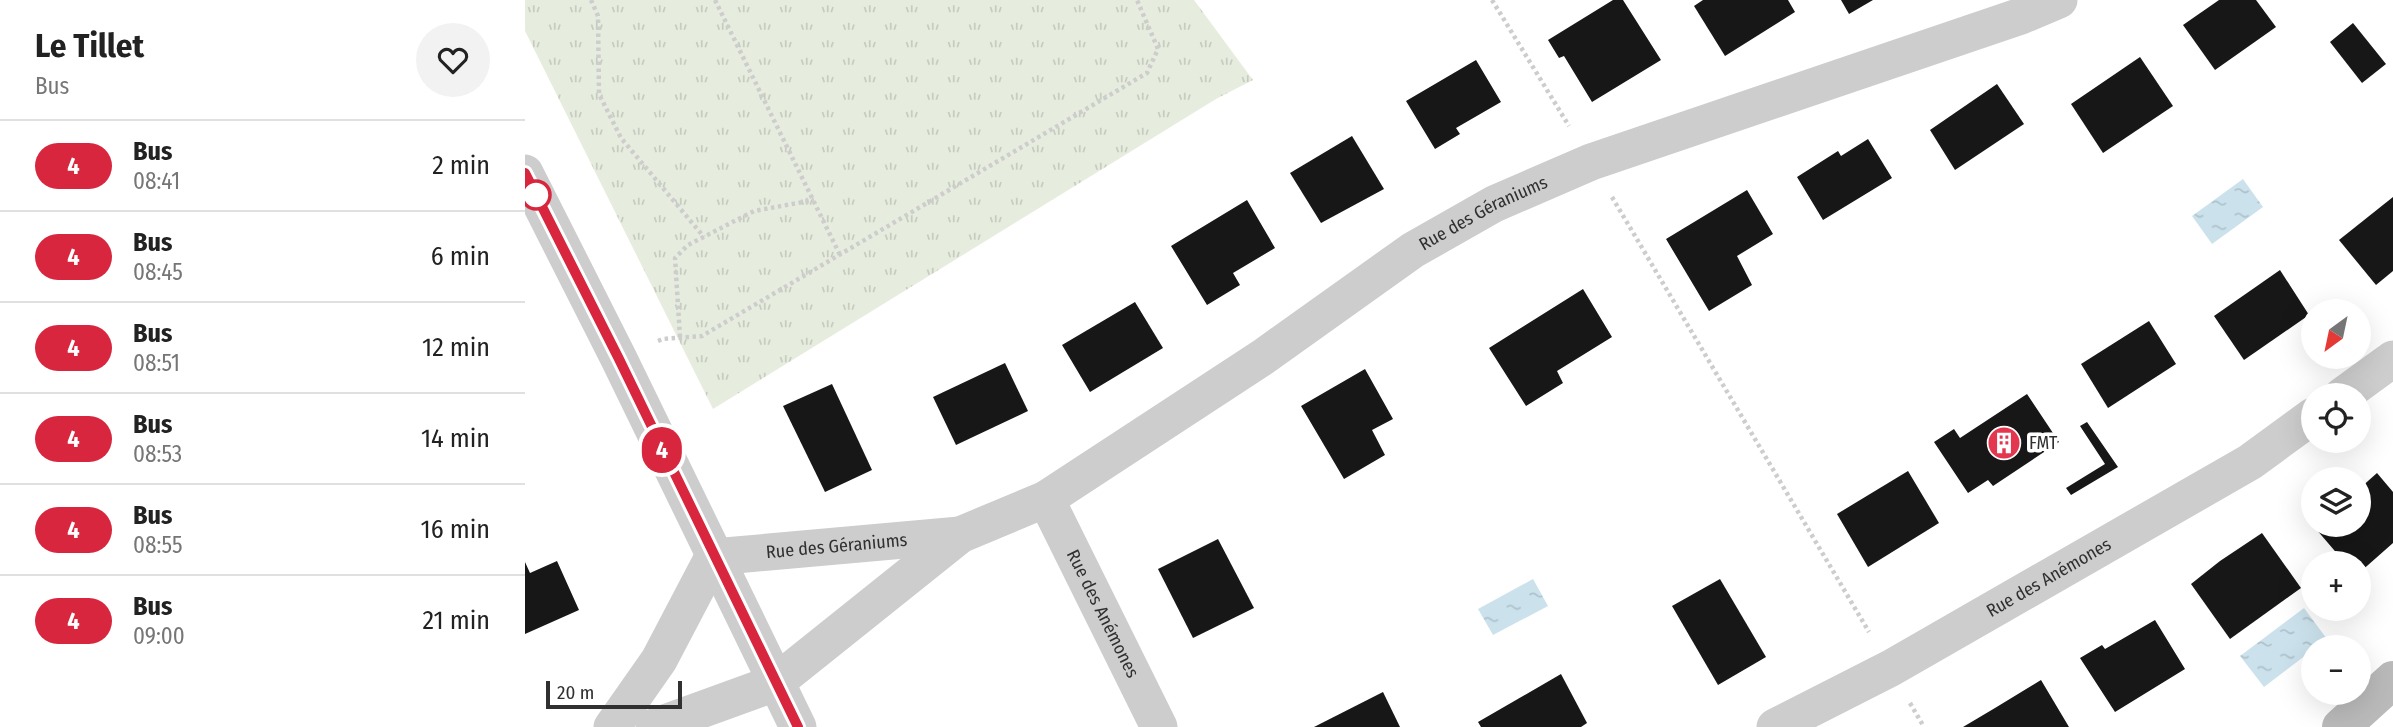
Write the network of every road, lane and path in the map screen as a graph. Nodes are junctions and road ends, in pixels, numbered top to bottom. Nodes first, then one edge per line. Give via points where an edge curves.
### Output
1 (591, 0) edge
2 (715, 0) edge
3 (1137, 0) edge
4 (1492, 0) edge
5 (2059, 0) edge
6 (1591, 162) junction
7 (525, 173) edge
8 (814, 200) junction
9 (704, 237) junction
10 (840, 255) junction
11 (680, 337) junction
12 (619, 359) junction
13 (2393, 359) edge
14 (2360, 383) edge
15 (2301, 425) edge
16 (1046, 499) junction
17 (960, 535) junction
18 (713, 557) junction
19 (1891, 668) junction
20 (2393, 680) edge
21 (775, 683) junction
22 (612, 727) edge
23 (654, 727) edge
24 (798, 727) edge
25 (1159, 727) edge
26 (1775, 727) edge
27 (1924, 727) edge
28 (2341, 727) edge

1 - 9 path via 598,16 599,94 621,138
2 - 8 path
3 - 10 path via 1158,49 1147,73
4 - 6 path
5 - 6 street, Rue des Géraniums
6 - 16 street, Rue des Géraniums via 1494,204 1413,250 1263,357
6 - 19 path
7 - 12 street
8 - 9 path via 754,211
8 - 10 path
9 - 11 path via 675,258
10 - 11 path via 702,337
11 - 12 path via 663,338
12 - 18 street
13 - 14 street
15 - 19 street, Rue des Anémones via 2250,462
16 - 17 street, Rue des Géraniums
16 - 25 street, Rue des Anémones
17 - 18 street, Rue des Géraniums
17 - 21 street, Rue des Géraniums
18 - 21 street
18 - 22 street via 659,660
19 - 26 street, Rue des Anémones
19 - 27 path
20 - 28 street
21 - 23 street, Rue des Géraniums
21 - 24 street

